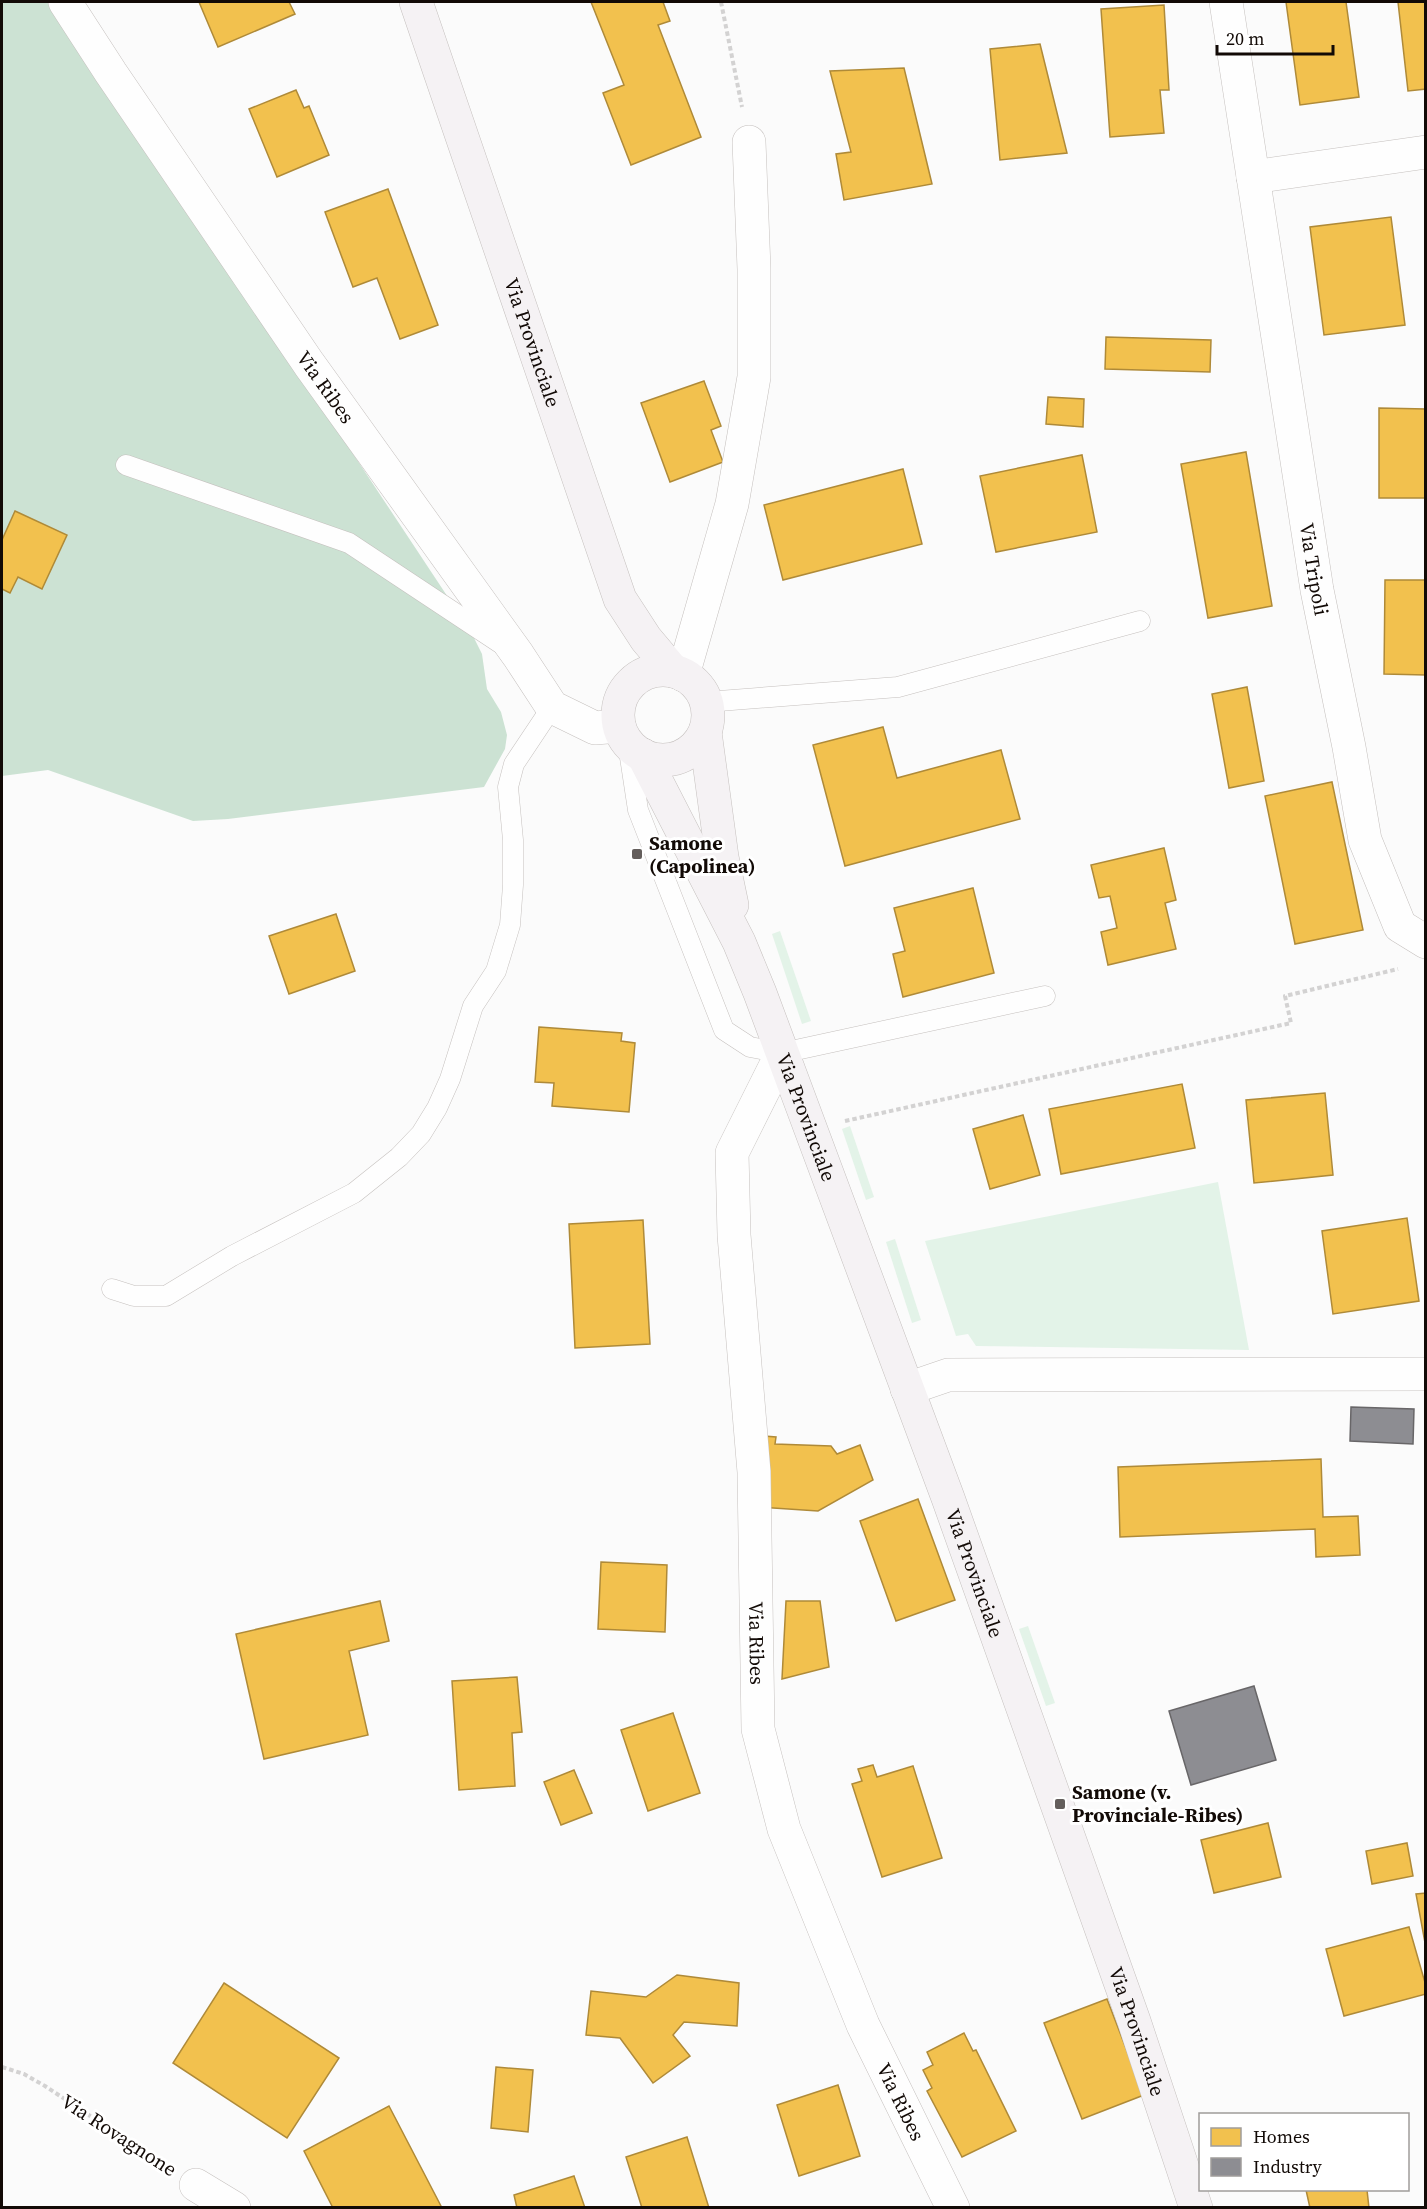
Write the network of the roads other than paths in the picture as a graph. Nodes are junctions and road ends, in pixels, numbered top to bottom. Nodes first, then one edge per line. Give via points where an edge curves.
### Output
1 (65, 2) edge
2 (416, 2) edge
3 (1226, 2) edge
4 (749, 142) road end
5 (1425, 152) edge
6 (1253, 177) junction
7 (126, 465) dead end
8 (620, 599) junction
9 (1140, 621) dead end
10 (518, 655) junction
11 (678, 673) junction
12 (628, 687) junction
13 (552, 707) junction
14 (705, 717) junction
15 (630, 742) junction
16 (739, 942) junction
17 (1425, 942) edge
18 (1045, 996) dead end
19 (782, 1053) junction
20 (112, 1289) dead end
21 (1425, 1374) edge
22 (907, 1389) junction
23 (196, 2186) road end
24 (234, 2208) edge
25 (953, 2208) edge
26 (1196, 2208) edge

1 - 10 street, Via Ribes via 309,364
2 - 8 main road, Via Provinciale
3 - 6 street, Via Tripoli
4 - 11 street via 754,377 732,504
5 - 6 street
6 - 17 street, Via Tripoli via 1317,590 1365,840 1400,926
7 - 10 lane via 349,543
8 - 11 main road, Via Provinciale via 646,639
8 - 12 main road via 628,639
9 - 14 lane via 898,687
10 - 13 street, Via Ribes
11 - 12 main road via 662,670 644,674
11 - 14 main road via 701,690
12 - 15 main road via 618,711
13 - 15 street
13 - 20 lane via 514,764 508,787 513,840 510,926 496,971 473,1006 438,1108 421,1134 354,1192 232,1256 166,1296 134,1296
14 - 15 main road via 698,743 679,758 654,759
14 - 16 main road, Via Provinciale via 722,857
15 - 16 main road, Via Provinciale
15 - 19 lane via 638,810 724,1030 750,1047
16 - 19 main road, Via Provinciale
18 - 19 lane
19 - 22 main road, Via Provinciale
19 - 25 street, Via Ribes via 732,1153 734,1234 754,1472 758,1729 784,1829 859,2014
21 - 22 street via 948,1375
22 - 26 main road, Via Provinciale via 1134,2021
23 - 24 street, Via Rovagnone

